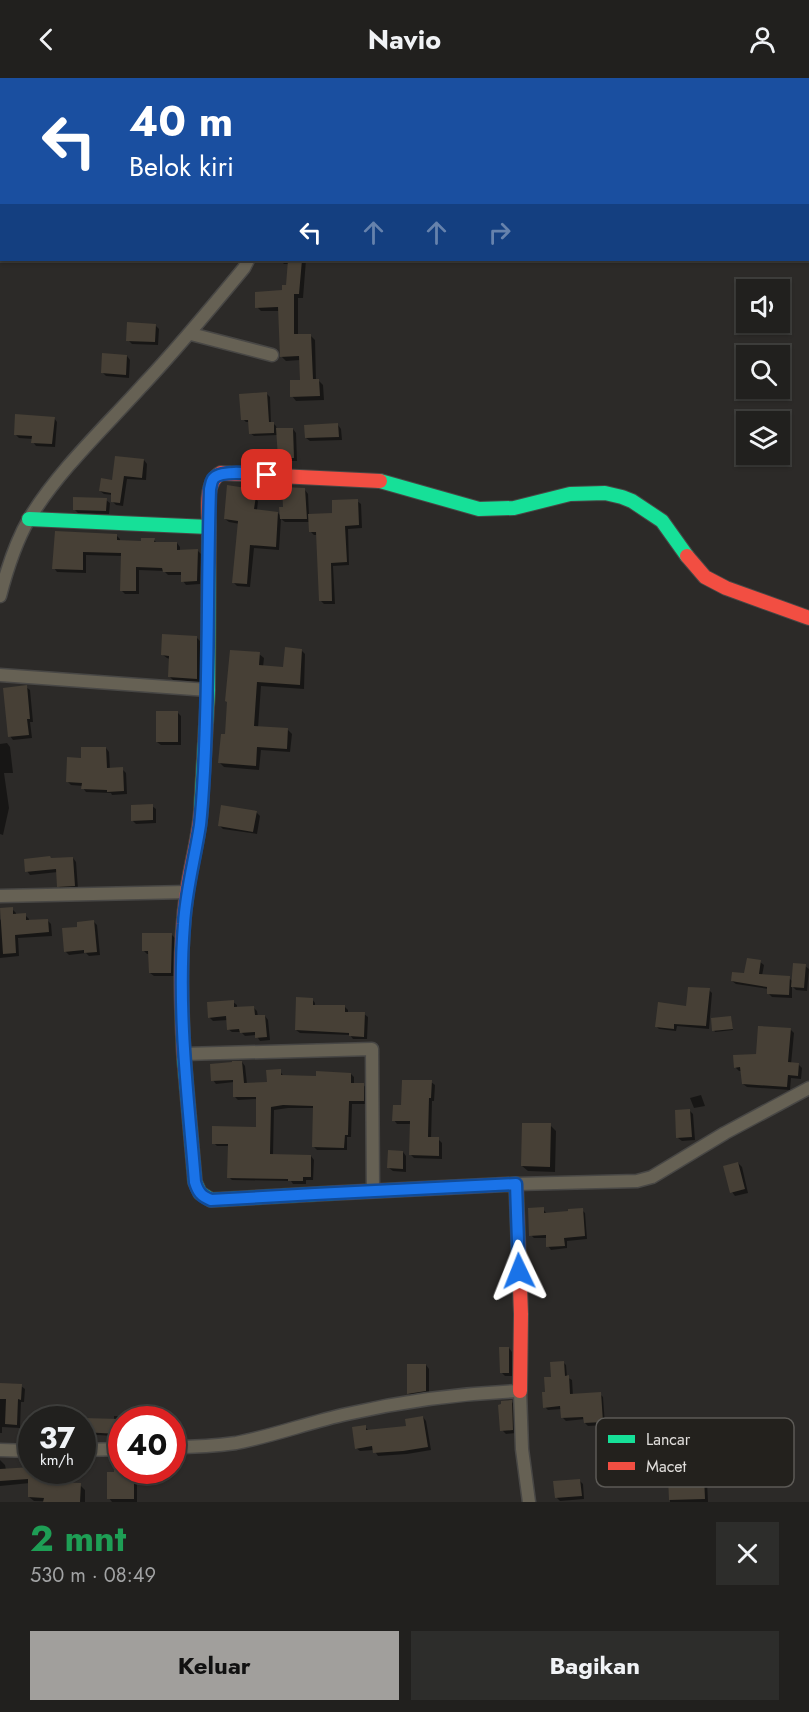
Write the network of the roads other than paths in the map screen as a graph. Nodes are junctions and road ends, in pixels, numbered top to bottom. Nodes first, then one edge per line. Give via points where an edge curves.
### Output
1 (248, 261) edge
2 (191, 333) junction
3 (272, 355) dead end
4 (29, 519) junction
5 (209, 527) junction
6 (0, 596) edge
7 (809, 618) edge
8 (0, 675) edge
9 (208, 690) junction
10 (187, 892) junction
11 (0, 896) edge
12 (184, 1054) junction
13 (809, 1088) edge
14 (516, 1184) junction
15 (374, 1191) junction
16 (520, 1391) junction
17 (186, 1447) edge
18 (0, 1450) edge
19 (18, 1451) edge
20 (529, 1502) edge

1 - 2 street
2 - 3 street
2 - 4 street via 74,461
4 - 5 street
4 - 6 street via 8,566
5 - 7 street via 213,479 227,473 379,481 479,509 514,508 570,494 605,493 632,501 662,521 705,577
5 - 9 street
8 - 9 street
9 - 10 street via 200,823
10 - 11 street
10 - 12 street via 182,963
12 - 15 street via 195,1182 202,1196 211,1200
12 - 15 street via 372,1049
13 - 14 street via 652,1177 637,1181
14 - 15 street
14 - 16 street
16 - 17 street via 408,1403 238,1442
16 - 20 street
18 - 19 street

